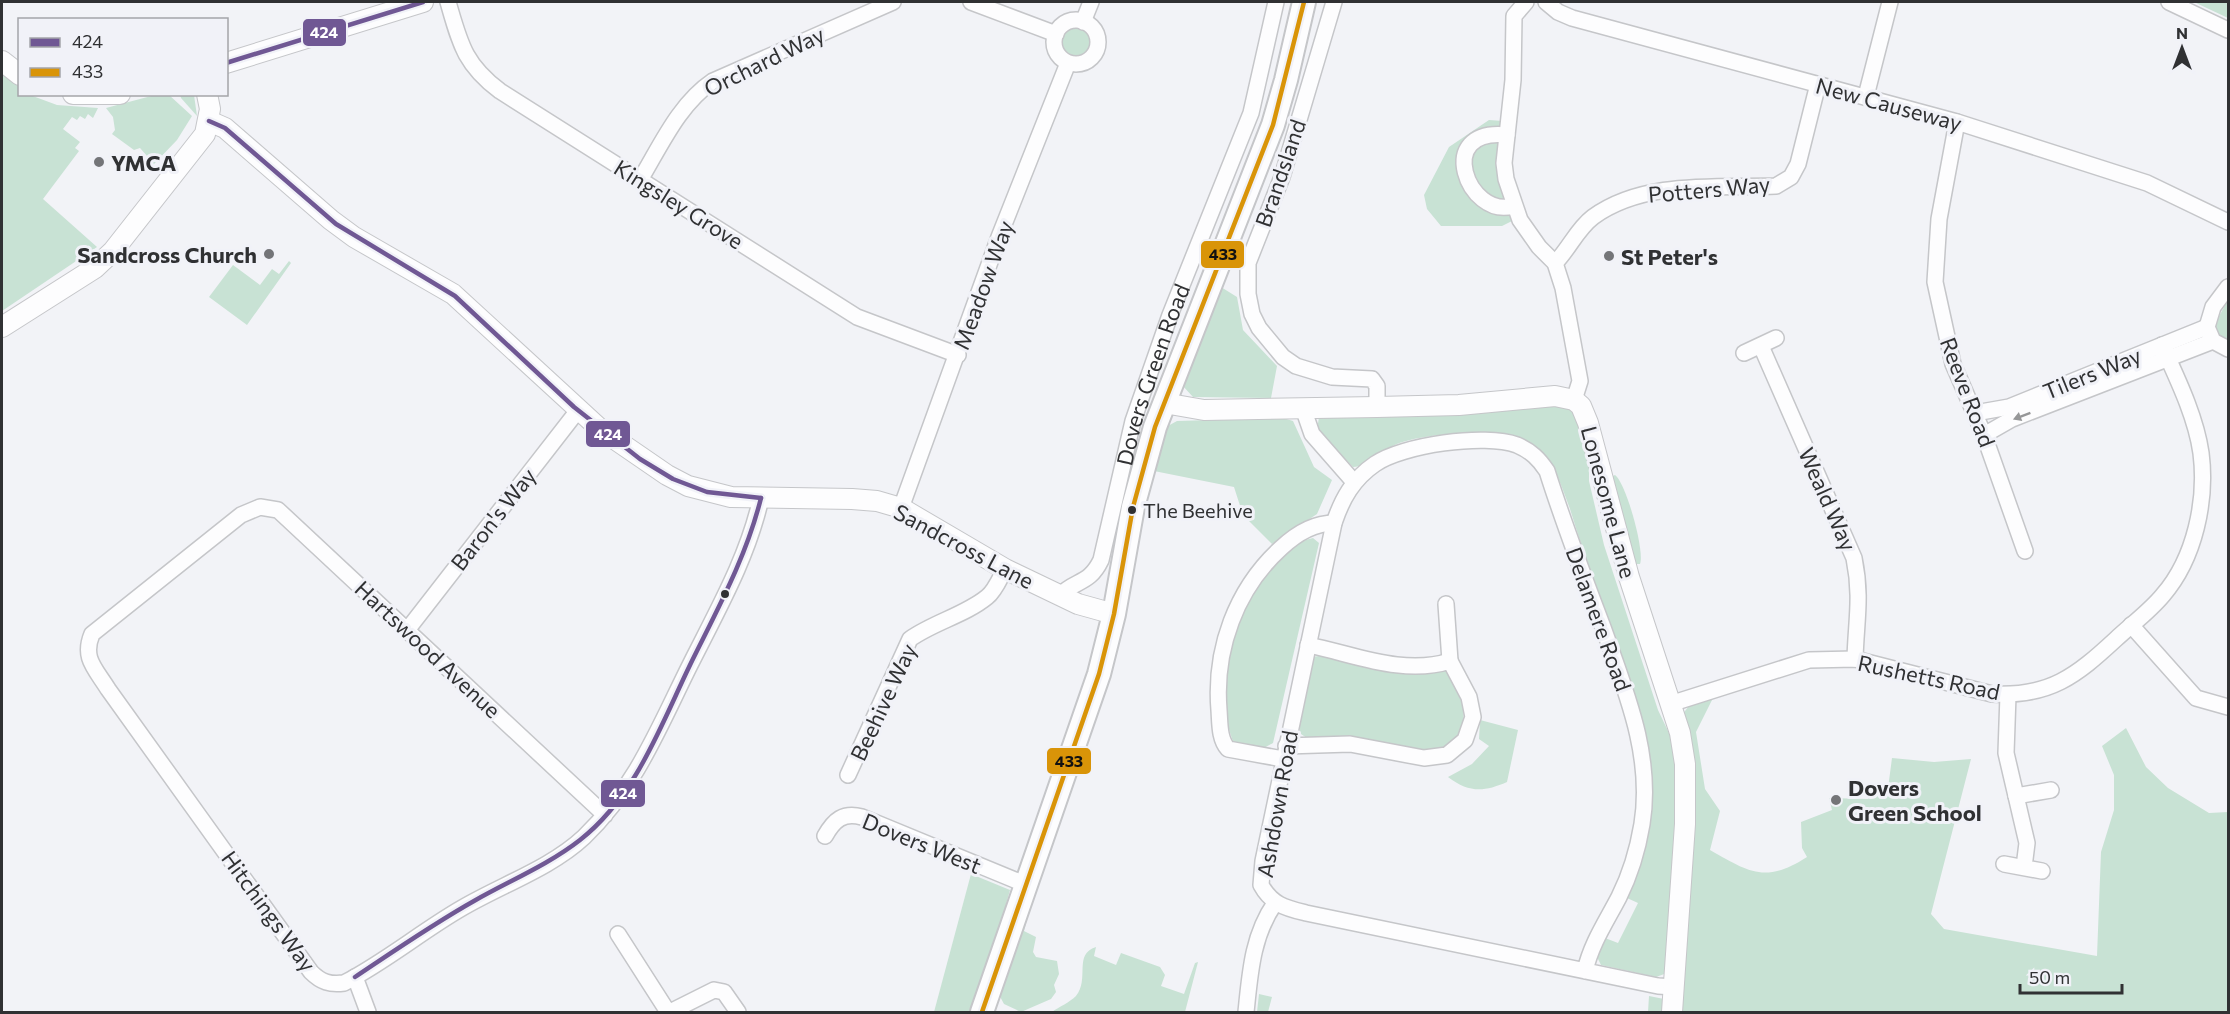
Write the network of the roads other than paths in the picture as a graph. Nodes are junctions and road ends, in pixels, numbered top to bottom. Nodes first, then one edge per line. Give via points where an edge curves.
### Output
1 (423, 2) edge
2 (448, 2) edge
3 (893, 2) edge
4 (970, 2) edge
5 (1091, 2) edge
6 (1276, 2) edge
7 (1304, 2) edge
8 (1334, 2) edge
9 (1526, 2) edge
10 (1546, 2) edge
11 (1890, 2) edge
12 (2169, 2) edge
13 (1083, 22) junction
14 (2229, 30) edge
15 (1056, 34) junction
16 (2, 61) edge
17 (228, 62) edge
18 (1068, 63) junction
19 (18, 73) edge
20 (1818, 84) junction
21 (207, 96) edge
22 (1866, 96) junction
23 (209, 121) junction
24 (1957, 122) junction
25 (1507, 135) junction
26 (640, 180) junction
27 (1513, 206) junction
28 (2229, 222) edge
29 (1555, 262) junction
30 (2229, 287) edge
31 (2, 327) edge
32 (2210, 334) junction
33 (1776, 338) dead end
34 (2162, 345) junction
35 (1761, 346) junction
36 (2229, 349) edge
37 (1744, 353) dead end
38 (958, 355) junction
39 (2169, 360) junction
40 (1574, 400) junction
41 (1164, 404) junction
42 (1377, 407) junction
43 (1304, 408) junction
44 (579, 409) junction
45 (1975, 413) junction
46 (1144, 424) junction
47 (1984, 435) junction
48 (1354, 482) junction
49 (761, 498) junction
50 (901, 508) junction
51 (1334, 523) junction
52 (2025, 551) dead end
53 (1005, 569) junction
54 (1059, 596) junction
55 (1446, 604) dead end
56 (126, 606) joint
57 (1114, 614) junction
58 (2131, 625) junction
59 (408, 629) junction
60 (1308, 645) junction
61 (1855, 659) junction
62 (1450, 661) junction
63 (2008, 695) junction
64 (1670, 704) junction
65 (2229, 707) edge
66 (1285, 752) junction
67 (848, 775) dead end
68 (2051, 790) dead end
69 (2016, 796) junction
70 (605, 815) junction
71 (825, 836) dead end
72 (2004, 864) dead end
73 (2024, 867) junction
74 (2042, 871) dead end
75 (1027, 885) junction
76 (1275, 903) junction
77 (618, 934) dead end
78 (1585, 971) junction
79 (355, 977) junction
80 (1674, 987) junction
81 (735, 1007) edge
82 (368, 1012) edge
83 (669, 1012) edge
84 (982, 1012) edge
85 (1246, 1012) edge
86 (1672, 1012) edge

1 - 17 street
2 - 26 street, Kingsley Grove via 460,41 479,75
3 - 26 street, Orchard Way via 713,81 686,105
4 - 15 street
5 - 13 street
6 - 46 street, Dovers Green Road via 1251,113 1170,315
7 - 41 main road, Dovers Green Road via 1273,125
8 - 42 street, Brandsland via 1282,177 1248,264 1248,294 1259,328 1283,357 1313,373 1372,379 1377,386
9 - 25 street via 1514,16
10 - 20 street, New Causeway via 1572,18
11 - 22 street
12 - 14 street
13 - 15 street via 1067,22
13 - 18 street via 1094,30 1097,50 1088,61
15 - 18 street via 1056,51
16 - 19 street
18 - 38 street, Meadow Way via 999,237
20 - 22 street, New Causeway
20 - 29 street, Potters Way via 1798,164 1791,177 1776,186 1655,191 1635,196 1593,217
21 - 23 street
22 - 24 street, New Causeway
23 - 31 street via 205,134 113,251 95,268
23 - 44 street, Sandcross Lane via 225,128 354,237 453,294
24 - 28 street, New Causeway via 2147,183
24 - 45 street, Reeve Road via 1939,219 1935,282 1953,364
25 - 27 street via 1504,163
25 - 27 street via 1488,135 1473,143 1463,156 1463,166 1471,185 1489,204 1497,208
26 - 38 street, Kingsley Grove via 857,317
27 - 29 street via 1539,247
29 - 40 street via 1580,381
30 - 32 street via 2213,307
32 - 34 street, Tilers Way
32 - 36 street
32 - 39 street, Tilers Way
33 - 35 street
34 - 39 street, Rushetts Road
34 - 45 street, Tilers Way via 2009,407
35 - 37 street
35 - 61 street, Weald Way via 1854,558 1860,606
38 - 50 street, Meadow Way
39 -> 47 street, Tilers Way via 2012,419
39 - 58 street, Rushetts Road via 2201,452 2199,516 2179,572 2163,595
40 - 42 street, Lonesome Lane via 1555,396 1459,405
40 - 64 street, Lonesome Lane via 1588,423 1629,578
41 - 43 street, Lonesome Lane via 1204,410
41 - 46 main road, Dovers Green Road
42 - 43 street, Lonesome Lane
43 - 48 street via 1312,435
44 - 49 street, Sandcross Lane via 634,454 688,486 732,497
44 - 59 street, Baron's Way
45 - 47 street, Reeve Road
46 - 54 street, Dovers Green Road via 1101,560 1094,574
46 - 57 main road, Dovers Green Road
47 - 52 street, Reeve Road
48 - 51 street, Ashdown Road
48 - 78 street, Delamere Road via 1390,455 1432,444 1515,444 1538,458 1547,471 1624,687 1643,759 1645,791 1635,855 1620,895 1592,946
49 - 50 street, Sandcross Lane via 877,501
49 - 70 street, Hitchings Way via 752,536 725,596 652,744 628,786
50 - 53 street, Sandcross Lane
51 - 60 street, Ashdown Road
51 - 66 street via 1306,529 1266,562 1239,603 1223,652 1218,700 1222,742 1228,749
53 - 54 street, Sandcross Lane
53 - 67 street, Beehive Way via 990,596 910,639
54 - 57 street, Sandcross Lane
55 - 62 street
56 - 59 street, Hartswood Avenue via 241,515 251,509 269,507 286,515
56 - 79 street, Hitchings Way via 92,634 86,655 311,972 332,984
57 - 75 main road, Dovers Green Road via 1089,707
58 - 63 street, Rushetts Road via 2082,670 2058,685
58 - 65 street via 2196,698
59 - 70 street, Hartswood Avenue
60 - 62 street via 1401,666
60 - 66 street, Ashdown Road
61 - 63 street, Rushetts Road
61 - 64 street, Rushetts Road via 1809,660
62 - 66 street via 1469,697 1473,717 1465,740 1447,755 1424,758 1350,744
63 - 69 street via 2006,753
64 - 80 street, Lonesome Lane via 1685,764 1686,824
66 - 76 street, Ashdown Road via 1261,874 1261,885
68 - 69 street
69 - 73 street via 2027,843
70 - 79 street, Hitchings Way via 582,839 553,858 461,908
71 - 75 street, Dovers West via 842,816 862,817
72 - 73 street
73 - 74 street
75 - 84 main road, Dovers Green Road
76 - 78 street, Ashdown Road via 1318,916
76 - 85 street via 1262,921 1254,948
77 - 83 street
78 - 80 street, Ashdown Road
79 - 82 street
80 - 86 street, Lonesome Lane
81 - 83 street via 724,992 714,990

